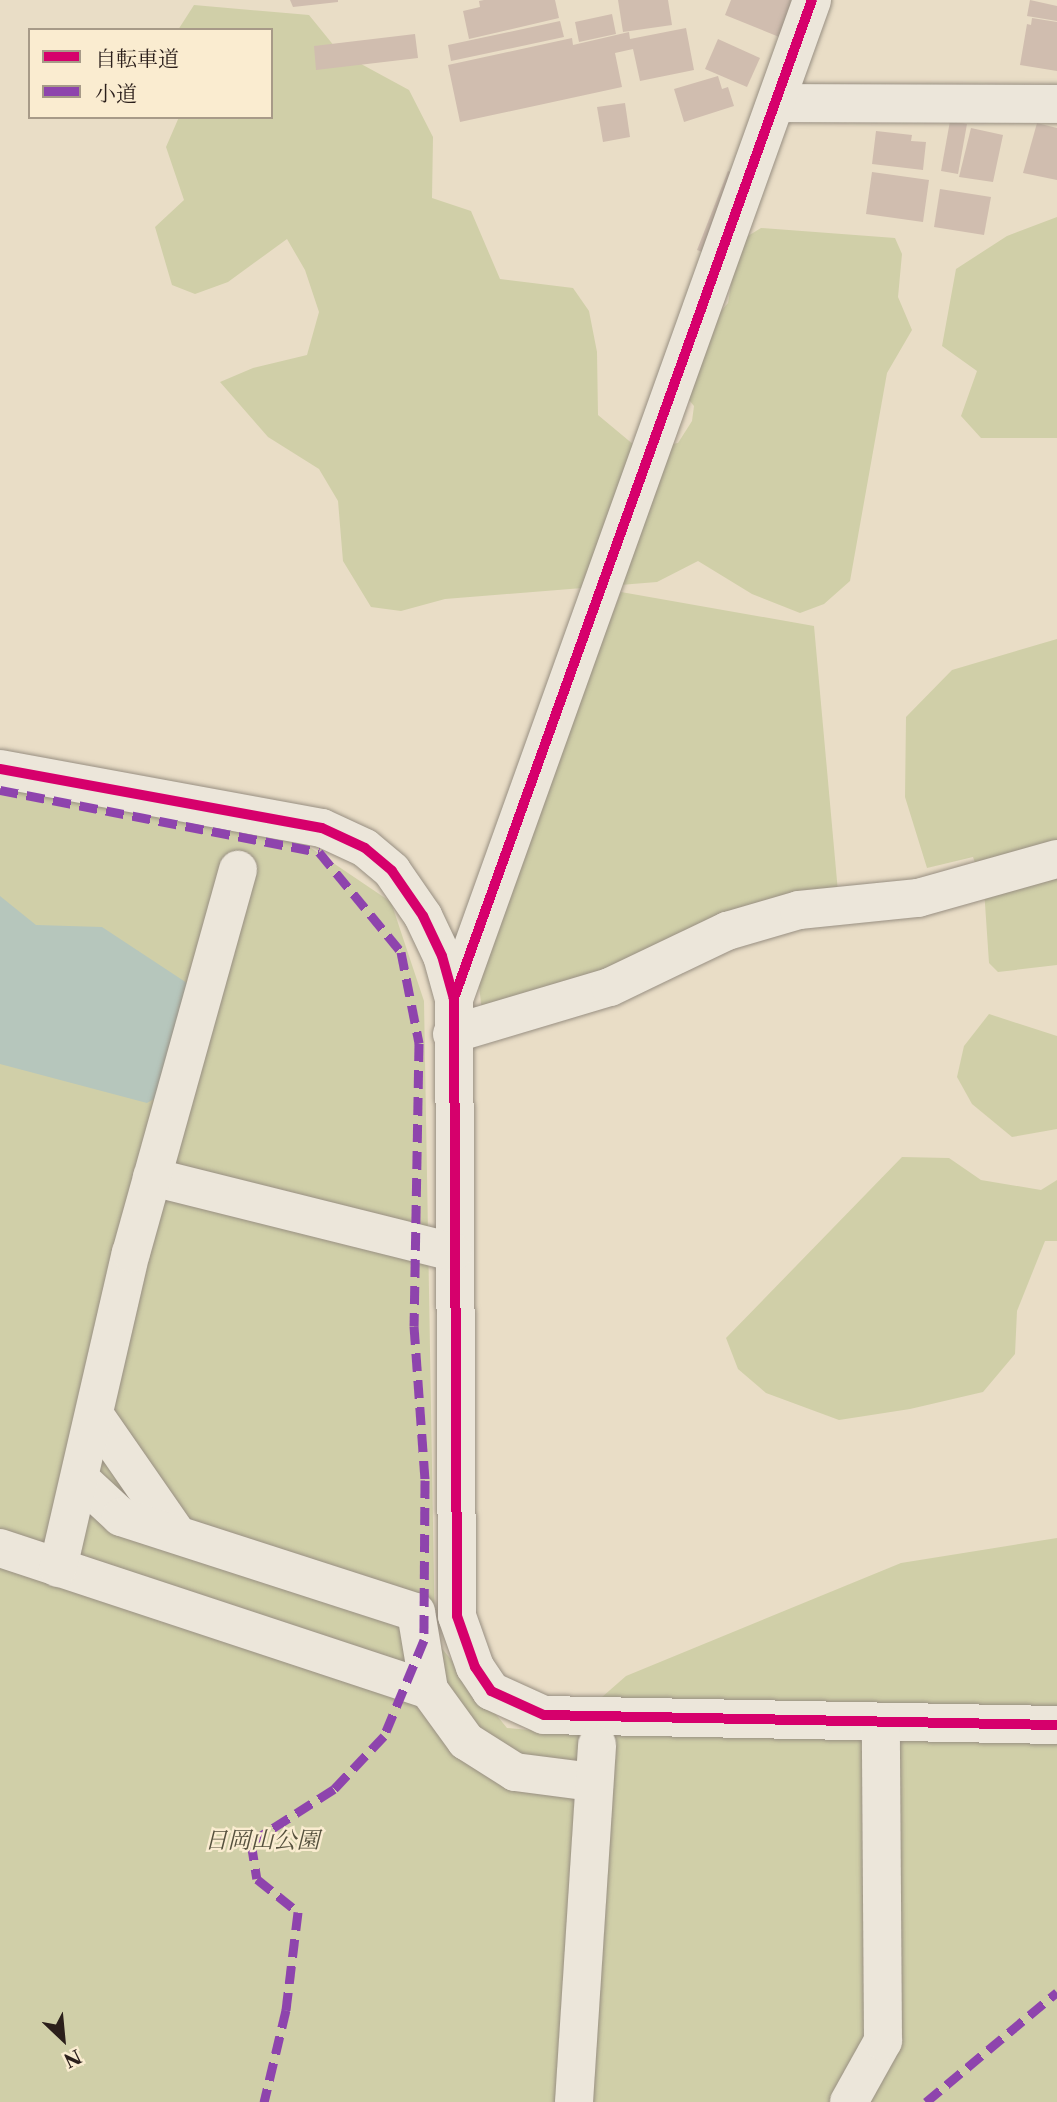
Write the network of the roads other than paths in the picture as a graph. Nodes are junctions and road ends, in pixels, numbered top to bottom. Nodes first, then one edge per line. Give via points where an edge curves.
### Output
1 (811, 0) edge
2 (777, 103) junction
3 (1057, 104) edge
4 (0, 769) edge
5 (1057, 859) edge
6 (238, 870) dead end
7 (453, 1016) junction
8 (152, 1177) junction
9 (453, 1252) junction
10 (96, 1417) junction
11 (80, 1479) junction
12 (175, 1531) junction
13 (0, 1548) edge
14 (58, 1567) junction
15 (429, 1690) junction
16 (881, 1723) junction
17 (1057, 1725) edge
18 (574, 2102) edge
19 (849, 2102) edge

1 - 2 street
2 - 3 street
2 - 7 street
4 - 7 street via 278,817 322,828 365,848 392,871 423,916 442,956
5 - 7 street via 918,898 799,910 727,931 610,987
6 - 8 street
7 - 9 street
8 - 9 street
8 - 10 street
9 - 16 street via 457,1616 475,1667 491,1691 544,1715
10 - 11 street
10 - 12 street
11 - 12 street via 121,1517
11 - 14 street
12 - 15 street via 416,1612
13 - 14 street
14 - 15 street
15 - 18 street via 466,1741 515,1772 595,1764
16 - 17 street
16 - 19 street via 883,2041

